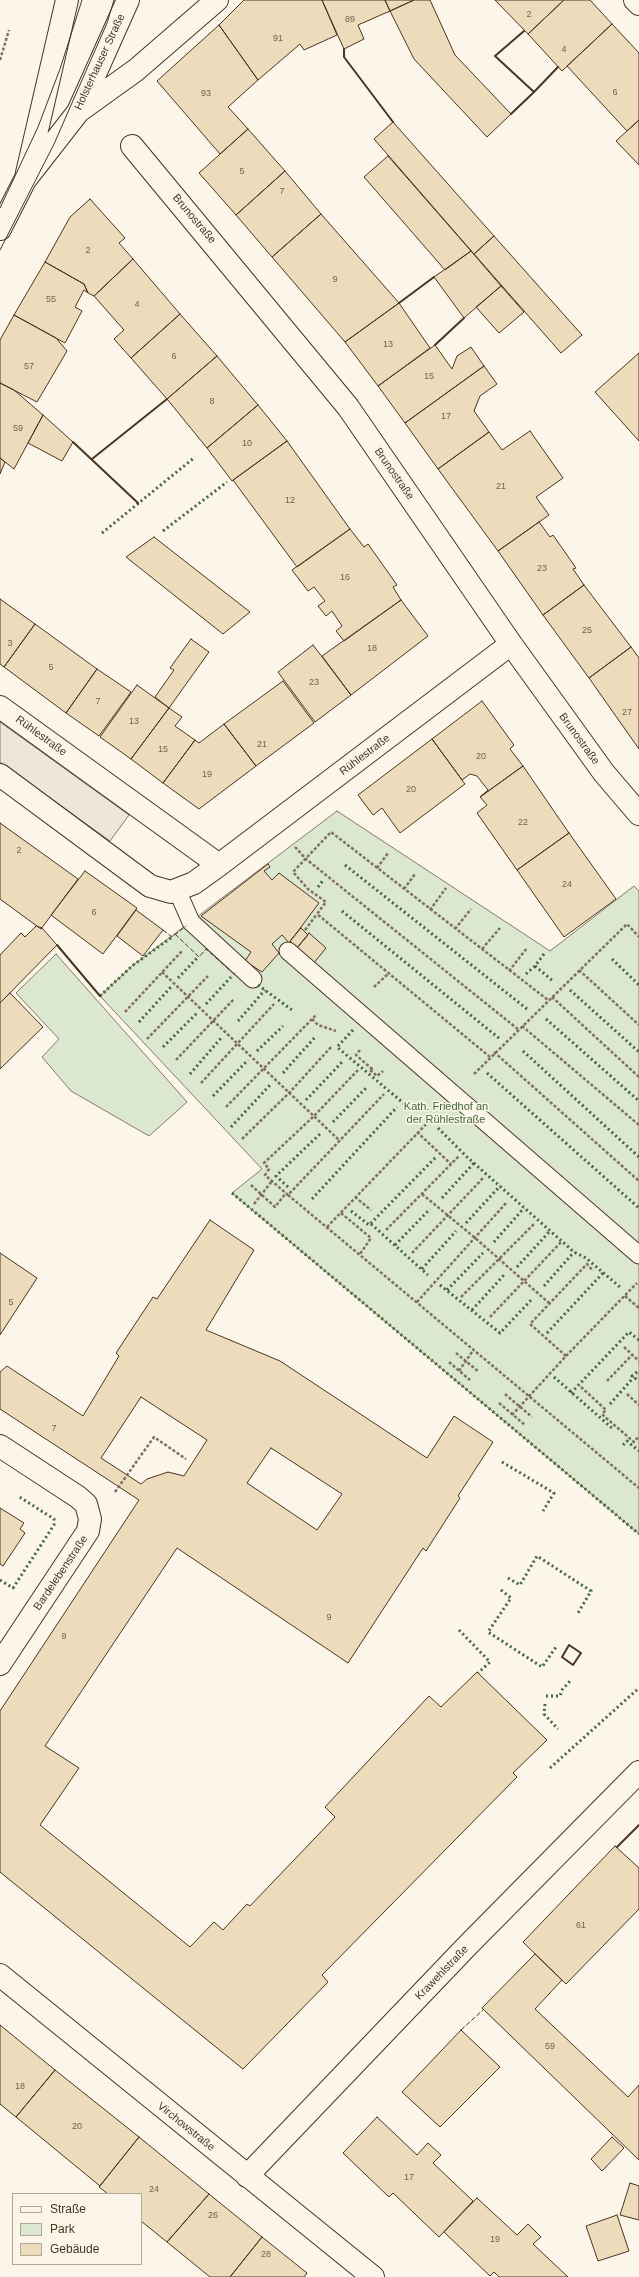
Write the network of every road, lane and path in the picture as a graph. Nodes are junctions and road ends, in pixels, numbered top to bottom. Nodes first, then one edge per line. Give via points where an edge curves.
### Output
1 (67, 0) edge
2 (128, 0) edge
3 (218, 0) edge
4 (636, 0) edge
5 (639, 4) edge
6 (9, 30) dead end
7 (0, 60) edge
8 (78, 112) junction
9 (132, 146) dead end
10 (25, 180) junction
11 (0, 229) edge
12 (511, 644) junction
13 (0, 706) edge
14 (0, 775) edge
15 (639, 814) edge
16 (293, 844) dead end
17 (388, 853) dead end
18 (306, 859) junction
19 (219, 865) junction
20 (377, 868) junction
21 (415, 874) dead end
22 (446, 888) dead end
23 (404, 889) junction
24 (177, 890) junction
25 (471, 909) dead end
26 (430, 910) junction
27 (317, 914) junction
28 (455, 928) junction
29 (500, 928) dead end
30 (304, 931) dead end
31 (639, 937) edge
32 (185, 948) dead end
33 (527, 948) dead end
34 (482, 949) junction
35 (288, 951) dead end
36 (579, 970) junction
37 (509, 971) junction
38 (162, 972) junction
39 (209, 975) dead end
40 (253, 979) dead end
41 (336, 993) junction
42 (188, 996) junction
43 (552, 997) junction
44 (548, 1000) junction
45 (274, 1004) dead end
46 (125, 1012) dead end
47 (214, 1020) junction
48 (522, 1026) junction
49 (639, 1026) edge
50 (519, 1030) junction
51 (147, 1039) dead end
52 (238, 1044) junction
53 (332, 1046) dead end
54 (494, 1052) junction
55 (176, 1060) dead end
56 (265, 1068) junction
57 (358, 1070) dead end
58 (639, 1077) edge
59 (201, 1083) dead end
60 (290, 1092) junction
61 (384, 1094) dead end
62 (454, 1095) junction
63 (226, 1107) dead end
64 (314, 1116) junction
65 (639, 1125) edge
66 (417, 1132) junction
67 (242, 1139) dead end
68 (340, 1141) junction
69 (459, 1156) dead end
70 (451, 1164) junction
71 (484, 1177) dead end
72 (272, 1181) junction
73 (639, 1181) edge
74 (251, 1185) dead end
75 (287, 1194) junction
76 (422, 1194) junction
77 (261, 1195) junction
78 (355, 1196) junction
79 (507, 1202) dead end
80 (254, 1204) dead end
81 (371, 1210) dead end
82 (341, 1213) junction
83 (448, 1215) junction
84 (535, 1223) dead end
85 (327, 1227) junction
86 (386, 1230) dead end
87 (474, 1236) junction
88 (562, 1241) dead end
89 (412, 1253) dead end
90 (360, 1254) junction
91 (639, 1255) edge
92 (499, 1260) junction
93 (593, 1271) dead end
94 (525, 1281) junction
95 (639, 1281) edge
96 (625, 1296) junction
97 (461, 1297) dead end
98 (417, 1302) junction
99 (549, 1303) junction
100 (639, 1308) edge
101 (490, 1317) dead end
102 (624, 1347) dead end
103 (474, 1349) junction
104 (456, 1353) dead end
105 (632, 1355) junction
106 (566, 1356) junction
107 (466, 1361) junction
108 (639, 1361) edge
109 (449, 1362) dead end
110 (459, 1371) junction
111 (479, 1372) dead end
112 (470, 1380) dead end
113 (607, 1380) dead end
114 (581, 1387) dead end
115 (504, 1394) dead end
116 (627, 1394) dead end
117 (529, 1395) junction
118 (499, 1403) dead end
119 (639, 1405) edge
120 (519, 1407) junction
121 (512, 1415) junction
122 (532, 1417) dead end
123 (525, 1424) dead end
124 (639, 1436) edge
125 (0, 1446) edge
126 (186, 1459) dead end
127 (639, 1482) edge
128 (636, 1485) junction
129 (119, 1486) dead end
130 (639, 1488) edge
131 (0, 1664) edge
132 (639, 1772) edge
133 (0, 1975) edge
134 (247, 2176) junction
135 (373, 2277) edge

1 - 10 street, Holsterhauser Straße
2 - 8 street, Holsterhauser Straße
3 - 8 street via 136,70
4 - 5 street
6 - 7 path
8 - 10 street, Holsterhauser Straße
9 - 12 street, Brunostraße via 348,408
10 - 11 street, Holsterhauser Straße
12 - 15 street, Brunostraße via 604,773
12 - 19 street, Rühlestraße
13 - 19 street, Rühlestraße
14 - 24 street, Rühlestraße via 150,886 171,892
16 - 18 path
17 - 20 path
18 - 20 path via 331,832
18 - 27 path via 294,872 308,889 326,902
18 - 50 path
19 - 24 street, Rühlestraße via 194,883
20 - 23 path
21 - 23 path
22 - 26 path
23 - 26 path
24 - 40 lane via 191,922
25 - 28 path
26 - 28 path
27 - 30 path
27 - 54 path via 490,1057
28 - 34 path
29 - 34 path
31 - 36 path via 626,924
32 - 38 path
33 - 37 path
34 - 37 path
35 - 41 lane
36 - 43 path
36 - 49 path
37 - 44 path
38 - 42 path
38 - 46 path
39 - 42 path
41 - 56 path
41 - 62 lane
42 - 47 path
42 - 51 path
43 - 44 path
43 - 58 path
44 - 48 path
45 - 52 path
47 - 52 path
47 - 55 path
48 - 50 path
48 - 65 path
50 - 54 path
52 - 56 path
52 - 59 path
53 - 60 path
54 - 73 path
56 - 60 path
56 - 63 path
57 - 64 path
60 - 64 path
60 - 67 path
61 - 68 path
62 - 66 path
62 - 91 lane
64 - 68 path
64 - 72 path via 264,1164 269,1168 265,1175
66 - 70 path
66 - 78 path
68 - 75 path
69 - 70 path
70 - 76 path
71 - 83 path
72 - 75 path
72 - 77 path
74 - 77 path
75 - 77 path via 275,1207
75 - 85 path
76 - 83 path
76 - 86 path
77 - 80 path
78 - 81 path
78 - 82 path
79 - 87 path
82 - 85 path
82 - 90 path via 371,1238
83 - 87 path
83 - 89 path
84 - 92 path
85 - 90 path
87 - 92 path
87 - 98 path
88 - 94 path
90 - 98 path
92 - 94 path
92 - 97 path
93 - 99 path via 587,1264
94 - 99 path
94 - 101 path
95 - 96 path
96 - 100 path
96 - 106 path
98 - 103 path
99 - 106 path via 530,1324
102 - 105 path
103 - 107 path
103 - 117 path
104 - 107 path
105 - 108 path
105 - 113 path
106 - 117 path
107 - 110 path
107 - 111 path
109 - 110 path
110 - 112 path
114 - 124 path via 606,1410 602,1414 634,1442
115 - 120 path
116 - 119 path
117 - 120 path
117 - 128 path
118 - 121 path
120 - 121 path
120 - 122 path
121 - 123 path
125 - 131 street, Bardelebenstraße via 86,1504 90,1519 88,1531
126 - 129 path via 154,1437
127 - 128 path
128 - 130 path
132 - 134 street, Krawehlstraße via 468,1945
133 - 134 street, Virchowstraße
134 - 135 street, Virchowstraße

